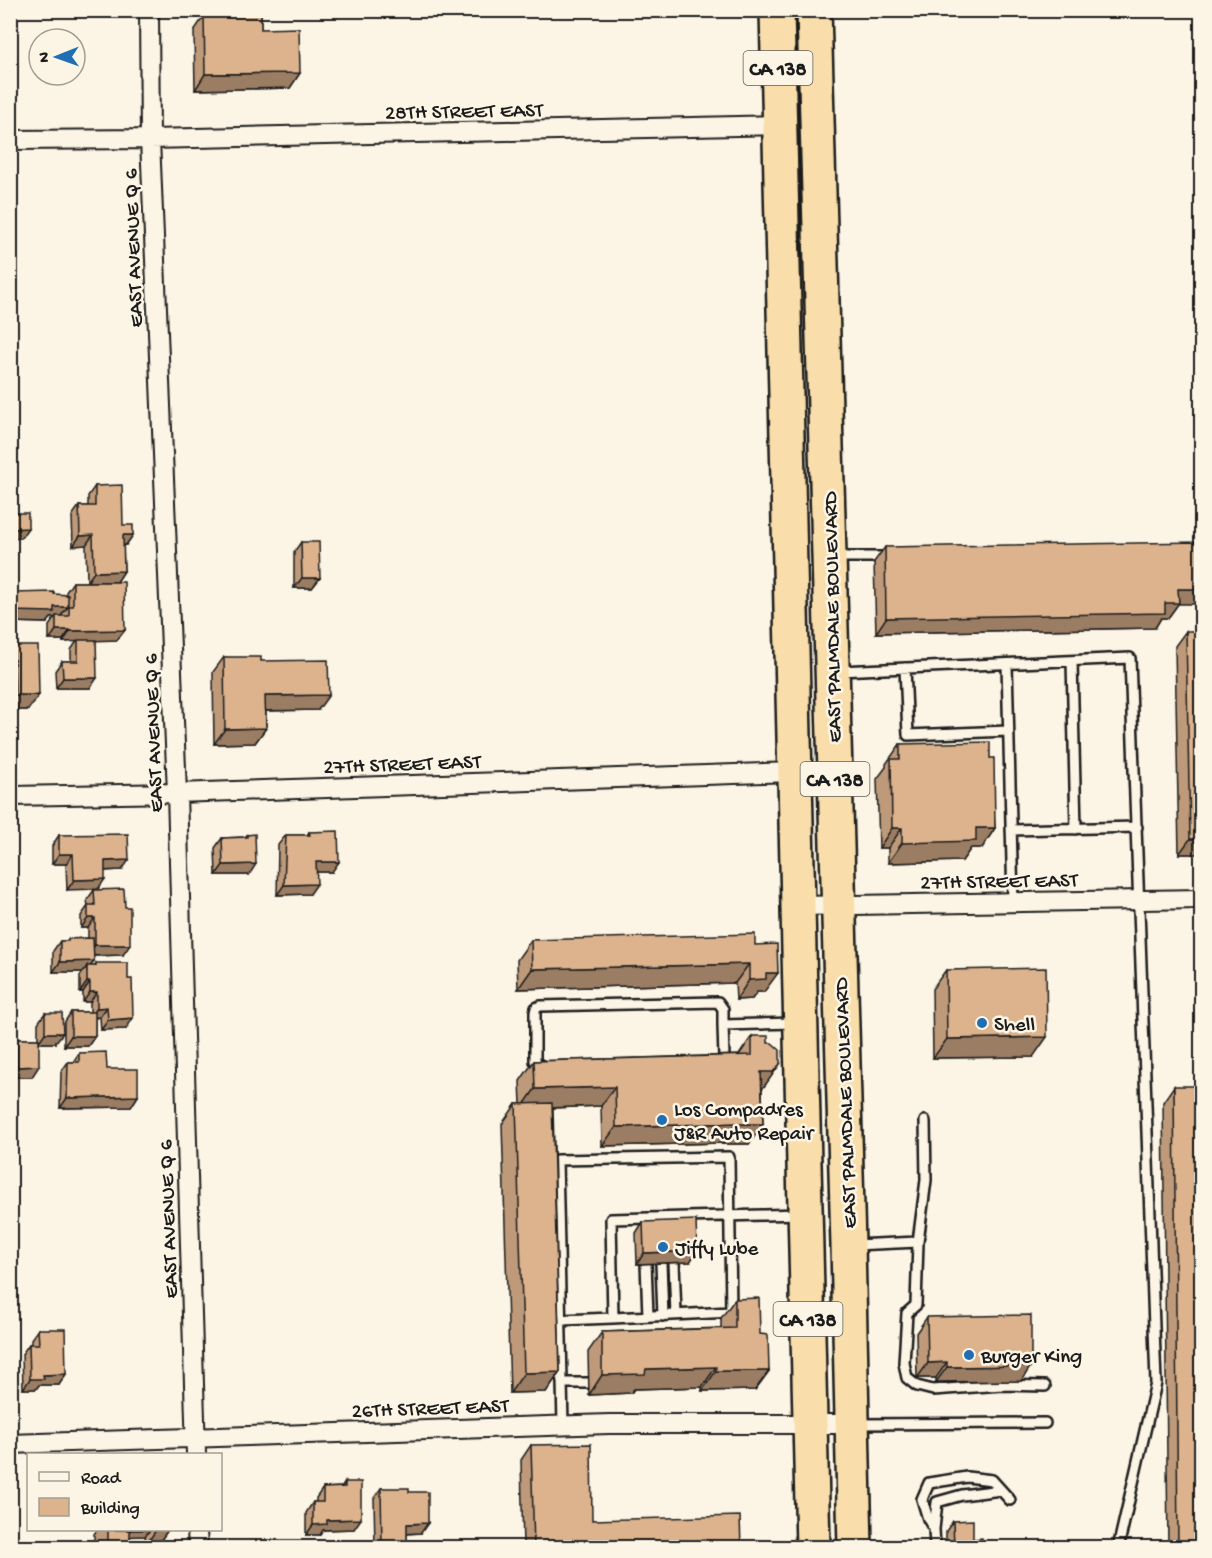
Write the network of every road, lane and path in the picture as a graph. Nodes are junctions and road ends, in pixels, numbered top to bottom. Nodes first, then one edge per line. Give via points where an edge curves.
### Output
1 (149, 10) edge
2 (777, 10) edge
3 (814, 10) edge
4 (779, 125) junction
5 (150, 139) junction
6 (10, 140) edge
7 (902, 556) edge
8 (830, 557) junction
9 (1072, 661) junction
10 (1007, 664) junction
11 (905, 668) junction
12 (832, 671) junction
13 (1008, 731) junction
14 (795, 772) junction
15 (177, 794) junction
16 (10, 796) edge
17 (1137, 827) junction
18 (1076, 829) junction
19 (1011, 830) junction
20 (1202, 899) edge
21 (1140, 900) junction
22 (1013, 902) junction
23 (838, 905) junction
24 (798, 906) junction
25 (800, 1023) junction
26 (723, 1025) junction
27 (707, 1063) edge
28 (554, 1066) edge
29 (925, 1121) dead end
30 (805, 1214) junction
31 (730, 1216) junction
32 (918, 1242) junction
33 (848, 1245) junction
34 (674, 1262) edge
35 (646, 1263) edge
36 (661, 1263) edge
37 (676, 1315) junction
38 (648, 1316) junction
39 (663, 1316) junction
40 (613, 1318) junction
41 (561, 1320) junction
42 (562, 1383) junction
43 (588, 1383) dead end
44 (1045, 1386) dead end
45 (1045, 1423) dead end
46 (810, 1424) junction
47 (852, 1424) junction
48 (563, 1425) junction
49 (10, 1444) edge
50 (196, 1447) edge
51 (1001, 1490) junction
52 (1010, 1500) dead end
53 (934, 1528) junction
54 (197, 1531) edge
55 (198, 1548) edge
56 (813, 1548) edge
57 (855, 1548) edge
58 (935, 1548) edge
59 (1118, 1548) edge

1 - 5 street, EAST AVENUE Q 6
2 - 4 highway, EAST PALMDALE BOULEVARD / CA 138
3 - 8 highway, EAST PALMDALE BOULEVARD / CA 138
4 - 5 street, 28TH STREET EAST
4 - 14 highway, EAST PALMDALE BOULEVARD / CA 138
5 - 6 street, 28TH STREET EAST
5 - 15 street, EAST AVENUE Q 6
7 - 8 lane
8 - 12 highway, EAST PALMDALE BOULEVARD / CA 138
9 - 10 lane
9 - 17 lane via 1130,658
9 - 18 lane
10 - 11 lane
10 - 13 lane
11 - 12 lane
11 - 13 lane via 908,735
12 - 23 highway, EAST PALMDALE BOULEVARD / CA 138
13 - 19 lane
14 - 15 street, 27TH STREET EAST
14 - 24 highway, EAST PALMDALE BOULEVARD / CA 138
15 - 16 street, 27TH STREET EAST
15 - 50 street, EAST AVENUE Q 6
17 - 18 lane
17 - 21 lane
18 - 19 lane
19 - 22 lane
20 - 21 street, 27TH STREET EAST
21 - 22 street, 27TH STREET EAST
21 - 59 lane via 1156,1383
22 - 23 street, 27TH STREET EAST
23 - 24 street, 27TH STREET EAST
23 - 33 highway, EAST PALMDALE BOULEVARD / CA 138
24 - 25 highway, EAST PALMDALE BOULEVARD / CA 138
25 - 26 lane
25 - 30 highway, EAST PALMDALE BOULEVARD / CA 138
26 - 27 lane via 724,1058
26 - 28 lane via 723,1010 718,1002 540,1006 534,1012 535,1061 542,1067
29 - 32 lane via 926,1180
30 - 31 lane
30 - 46 highway, EAST PALMDALE BOULEVARD / CA 138
31 - 37 lane via 731,1315
31 - 40 lane via 659,1221 611,1219
31 - 41 lane via 729,1157 556,1160
32 - 33 lane
32 - 44 lane via 916,1305 907,1313 907,1378 917,1386 933,1390
33 - 47 highway, EAST PALMDALE BOULEVARD / CA 138
34 - 37 lane
35 - 38 lane
36 - 39 lane
37 - 39 lane
38 - 39 lane
38 - 40 lane
40 - 41 lane
41 - 42 lane
42 - 43 lane
42 - 48 lane
45 - 47 lane
46 - 47 street, 26TH STREET EAST
46 - 48 street, 26TH STREET EAST
46 - 56 highway, EAST PALMDALE BOULEVARD / CA 138
47 - 57 highway, EAST PALMDALE BOULEVARD / CA 138
48 - 50 street, 26TH STREET EAST
49 - 50 street, 26TH STREET EAST
51 - 52 lane
51 - 53 lane via 937,1502
51 - 53 lane via 992,1480 967,1477 929,1483 922,1499
53 - 58 lane
54 - 55 street

